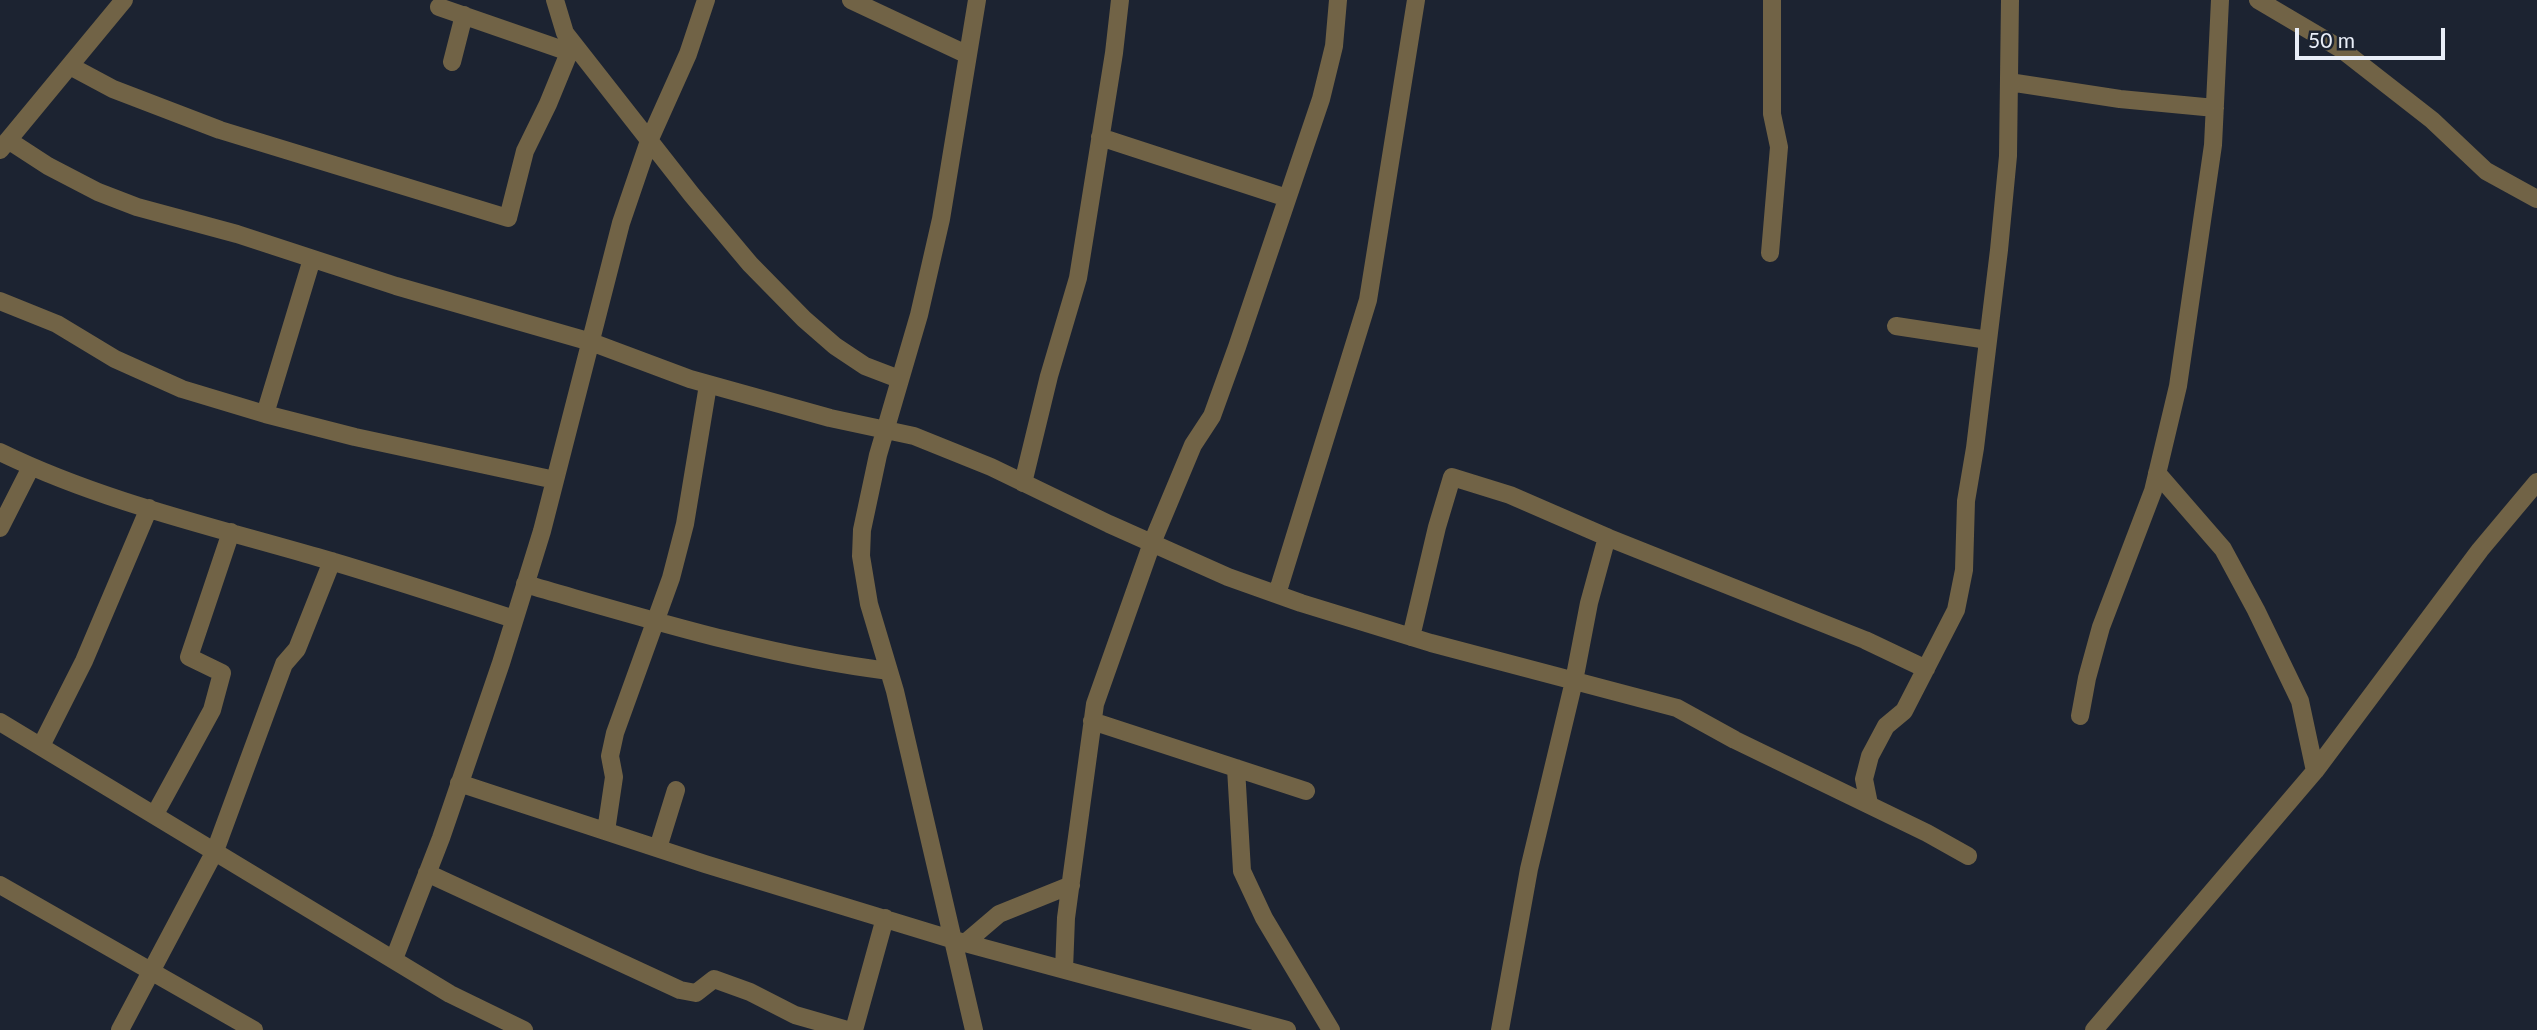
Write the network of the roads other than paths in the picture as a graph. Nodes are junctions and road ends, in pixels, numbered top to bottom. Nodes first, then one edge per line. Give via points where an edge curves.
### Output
1 (124, 0) edge
2 (555, 0) edge
3 (706, 0) edge
4 (851, 0) edge
5 (977, 0) edge
6 (1119, 0) edge
7 (1338, 0) edge
8 (1416, 0) edge
9 (1772, 0) edge
10 (2010, 0) edge
11 (2220, 0) edge
12 (2258, 0) edge
13 (439, 6) dead end
14 (464, 15) junction
15 (571, 48) junction
16 (968, 55) junction
17 (452, 62) dead end
18 (70, 65) junction
19 (2010, 82) junction
20 (2215, 107) junction
21 (1100, 137) junction
22 (649, 141) junction
23 (4, 145) edge
24 (1287, 198) junction
25 (2537, 199) edge
26 (1770, 253) dead end
27 (312, 259) junction
28 (0, 301) edge
29 (1896, 326) dead end
30 (1988, 340) junction
31 (591, 342) junction
32 (899, 379) junction
33 (708, 385) junction
34 (265, 414) junction
35 (885, 429) junction
36 (0, 452) edge
37 (31, 467) junction
38 (2157, 473) junction
39 (555, 480) junction
40 (2537, 482) edge
41 (1023, 483) junction
42 (149, 509) junction
43 (0, 528) edge
44 (231, 533) junction
45 (1607, 537) junction
46 (1152, 543) junction
47 (332, 561) junction
48 (525, 584) junction
49 (1277, 594) junction
50 (514, 619) junction
51 (655, 621) junction
52 (1411, 637) junction
53 (1926, 669) junction
54 (889, 671) junction
55 (1574, 681) junction
56 (2080, 716) dead end
57 (1092, 721) junction
58 (0, 722) edge
59 (41, 746) junction
60 (1236, 768) junction
61 (2315, 771) junction
62 (459, 782) junction
63 (676, 790) dead end
64 (1306, 791) dead end
65 (1869, 804) junction
66 (155, 814) junction
67 (606, 831) junction
68 (658, 848) junction
69 (215, 851) junction
70 (1968, 856) dead end
71 (427, 873) junction
72 (0, 885) edge
73 (1071, 885) junction
74 (885, 918) junction
75 (959, 942) junction
76 (394, 959) junction
77 (1064, 970) junction
78 (150, 971) junction
79 (120, 1030) edge
80 (254, 1030) edge
81 (524, 1030) edge
82 (847, 1030) edge
83 (854, 1030) edge
84 (974, 1030) edge
85 (1287, 1030) edge
86 (1331, 1030) edge
87 (1500, 1030) edge
88 (2094, 1030) edge

1 - 18 street
2 - 15 street
3 - 22 street via 688,54
4 - 16 street
5 - 16 street
6 - 21 street
7 - 24 street via 1334,46 1321,99
8 - 49 street via 1368,300
9 - 26 street via 1772,114 1779,147
10 - 19 street
11 - 20 street
12 - 25 street via 2341,49 2432,120 2486,171
13 - 14 street
14 - 15 street
14 - 17 street
15 - 18 street via 525,151 508,218 220,130 113,89
15 - 22 street
16 - 32 street via 941,219
18 - 23 street
19 - 20 street via 2120,99
19 - 30 street via 2008,156
20 - 38 street via 2180,373
21 - 24 street
21 - 41 street via 1077,278
22 - 31 street via 621,223
22 - 32 street via 750,264 804,319 865,366
23 - 27 street via 137,207
24 - 46 street via 1212,416 1193,445
27 - 31 street
27 - 34 street
28 - 34 street via 57,324 115,359 183,389
29 - 30 street
30 - 53 street via 1966,501 1964,570 1956,610
31 - 33 street
31 - 39 street
32 - 35 street
33 - 35 street
33 - 51 street via 685,524
34 - 39 street
35 - 41 street via 914,436
35 - 54 street via 862,530 861,556 869,604
36 - 37 street
37 - 42 street
37 - 43 street
38 - 56 street via 2101,627
38 - 61 street via 2223,549 2256,610 2300,701
39 - 48 street
40 - 61 street via 2480,550
41 - 46 street
42 - 44 street
42 - 59 street via 84,661
44 - 47 street
44 - 66 street via 189,657 222,673 219,686 212,710
45 - 52 street via 1510,495 1452,477
45 - 53 street
45 - 55 street
46 - 49 street
46 - 57 street
47 - 50 street
47 - 69 street via 297,649 284,664
48 - 50 street
48 - 51 street
49 - 52 street
50 - 62 street
51 - 54 street via 843,665
51 - 67 street via 615,733
52 - 55 street
53 - 65 street via 1904,711 1886,726 1870,756 1864,779
54 - 75 street
55 - 65 street via 1677,708
55 - 87 street via 1529,869
57 - 60 street
57 - 73 street
58 - 59 street
59 - 66 street
60 - 64 street
60 - 86 street via 1242,871 1264,918
61 - 88 street
62 - 67 street
62 - 71 street
63 - 68 street
65 - 70 street
66 - 69 street
67 - 68 street
68 - 74 street
69 - 76 street
69 - 78 street
71 - 76 street
71 - 82 street via 680,990 696,993 714,979 795,1015
72 - 78 street
73 - 75 street via 999,914
73 - 77 street
74 - 75 street
74 - 83 street
75 - 77 street
75 - 84 street
76 - 81 street via 450,994
77 - 85 street
78 - 79 street
78 - 80 street

